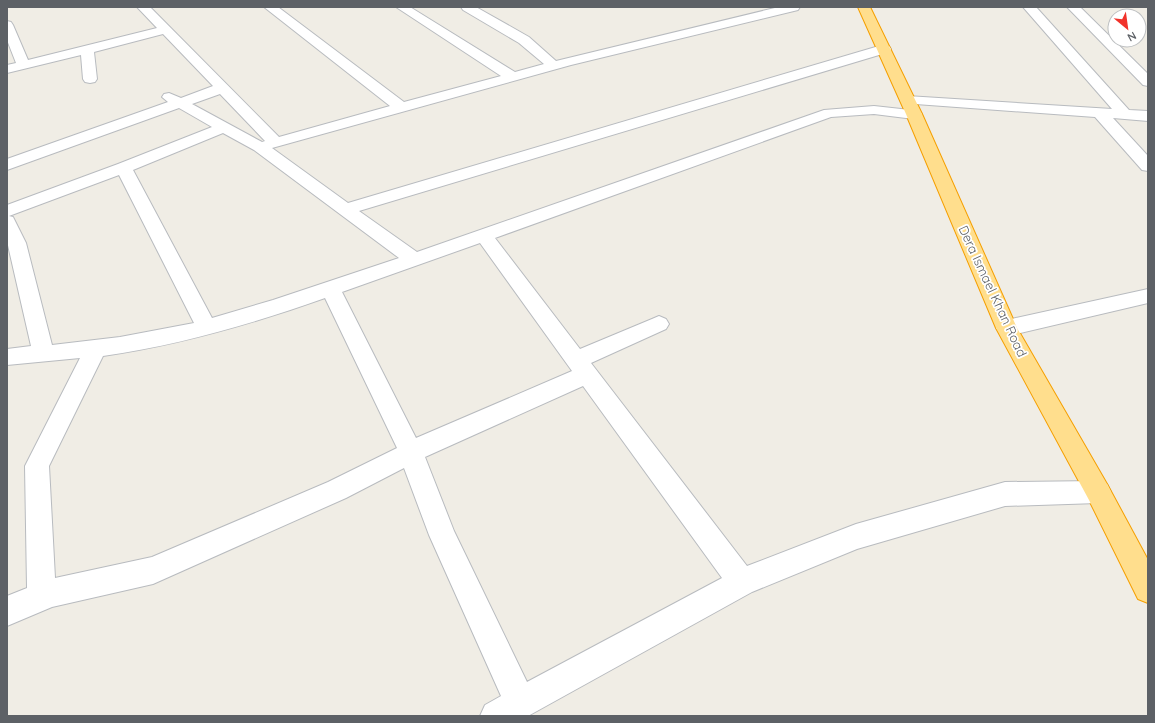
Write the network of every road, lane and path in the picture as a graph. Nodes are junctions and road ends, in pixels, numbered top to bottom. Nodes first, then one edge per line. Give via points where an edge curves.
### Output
1 (143, 7) edge
2 (270, 7) edge
3 (402, 7) edge
4 (467, 7) edge
5 (794, 7) edge
6 (864, 7) edge
7 (1029, 7) edge
8 (1072, 7) edge
9 (7, 25) edge
10 (165, 30) junction
11 (87, 49) junction
12 (884, 49) junction
13 (24, 65) junction
14 (554, 66) junction
15 (7, 69) edge
16 (513, 77) junction
17 (90, 79) dead end
18 (1148, 82) edge
19 (219, 85) junction
20 (174, 100) junction
21 (129, 107) dead end
22 (911, 107) junction
23 (402, 108) junction
24 (1099, 112) junction
25 (1124, 114) junction
26 (1148, 116) edge
27 (224, 127) junction
28 (267, 145) junction
29 (7, 165) edge
30 (1148, 166) edge
31 (124, 168) junction
32 (346, 209) junction
33 (7, 210) edge
34 (7, 221) edge
35 (484, 236) junction
36 (414, 259) junction
37 (330, 288) junction
38 (1148, 296) edge
39 (659, 324) dead end
40 (208, 328) junction
41 (1007, 328) junction
42 (96, 348) junction
43 (43, 353) junction
44 (7, 357) edge
45 (582, 367) junction
46 (411, 452) junction
47 (1098, 492) junction
48 (742, 582) junction
49 (1148, 589) edge
50 (42, 597) junction
51 (7, 611) edge
52 (508, 709) edge

1 - 10 street
2 - 23 street
3 - 16 street
4 - 14 street via 524,40
5 - 14 street
6 - 12 highway, Dera Ismael Khan Road
7 - 25 street
8 - 18 street
9 - 13 street
10 - 11 street
10 - 19 street
11 - 13 street
11 - 17 street
12 - 22 highway, Dera Ismael Khan Road
12 - 32 street
13 - 15 street
14 - 16 street
16 - 23 street
19 - 20 street
19 - 28 street
20 - 21 street
20 - 27 street
20 - 29 street
22 - 24 street
22 - 35 street via 829,114
22 - 41 highway, Dera Ismael Khan Road
23 - 28 street
24 - 25 street
24 - 30 street
25 - 26 street
27 - 28 street
27 - 31 street
28 - 32 street
31 - 33 street
31 - 40 street
32 - 36 street
34 - 43 street via 17,243
35 - 36 street
35 - 45 street
36 - 37 street
37 - 40 street
37 - 46 street
38 - 41 street
39 - 45 street
40 - 42 street
41 - 47 highway, Dera Ismael Khan Road
42 - 43 street
42 - 50 street via 37,466
43 - 44 street
45 - 46 street
45 - 48 street
46 - 50 street via 337,490 153,570
46 - 52 street
47 - 48 street via 1005,494 856,537
47 - 49 highway, Dera Ismael Khan Road
48 - 52 street
50 - 51 street

